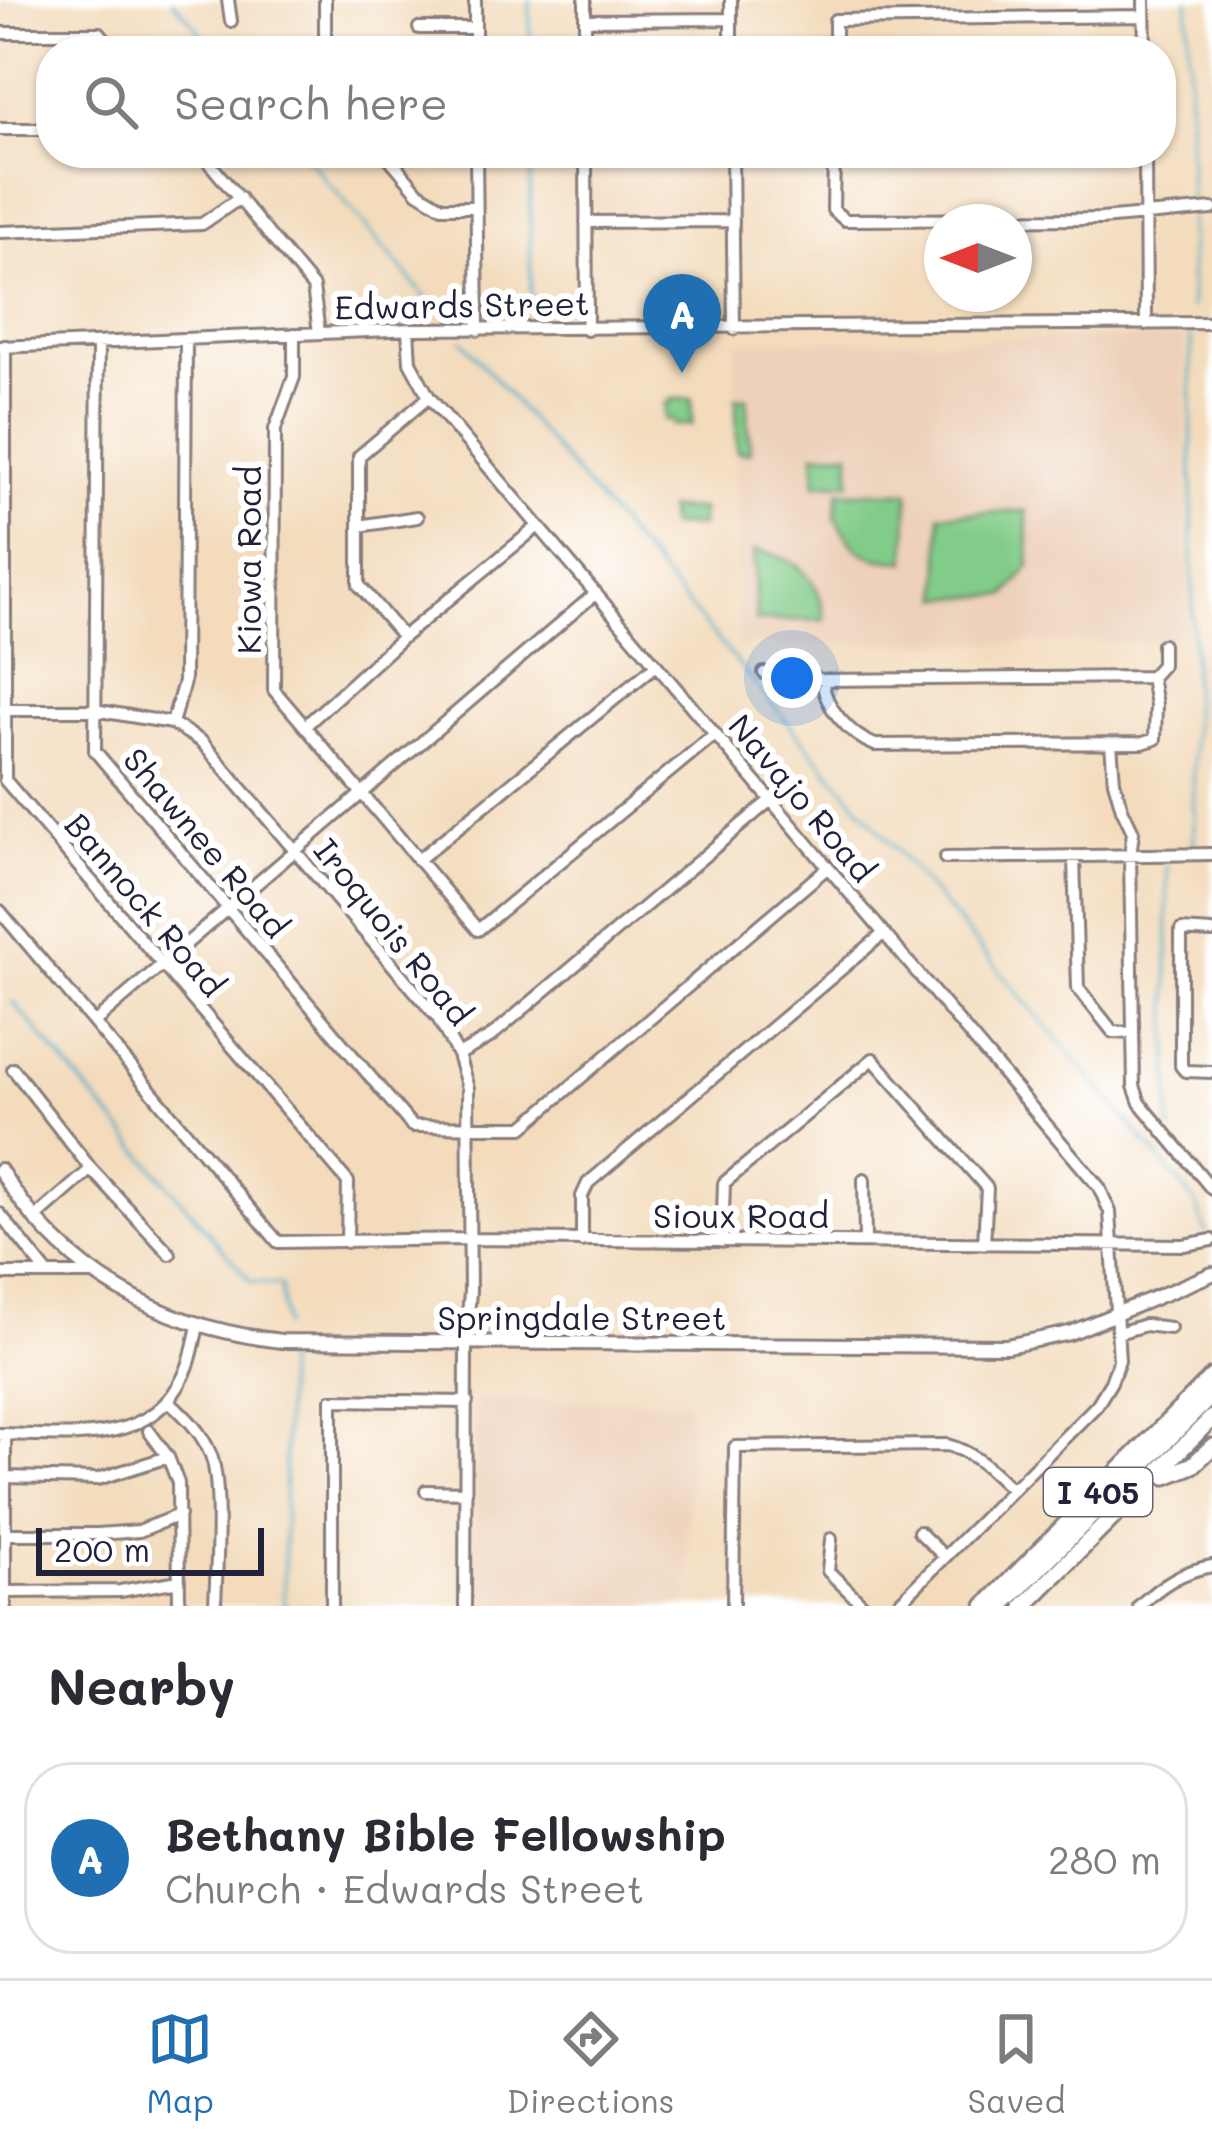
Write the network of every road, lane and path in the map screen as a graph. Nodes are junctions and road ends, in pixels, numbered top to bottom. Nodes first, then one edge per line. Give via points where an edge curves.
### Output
1 (228, 0) edge
2 (325, 0) edge
3 (475, 0) edge
4 (585, 0) edge
5 (731, 0) edge
6 (1144, 0) edge
7 (1144, 16) junction
8 (731, 19) junction
9 (585, 20) junction
10 (231, 21) dead end
11 (419, 28) dead end
12 (475, 28) junction
13 (0, 33) edge
14 (102, 36) edge
15 (325, 36) edge
16 (475, 36) edge
17 (585, 36) edge
18 (731, 36) edge
19 (835, 36) edge
20 (1144, 36) edge
21 (0, 129) edge
22 (36, 129) edge
23 (214, 168) edge
24 (398, 168) edge
25 (476, 168) edge
26 (586, 168) edge
27 (732, 168) edge
28 (834, 168) edge
29 (1145, 168) edge
30 (240, 199) junction
31 (476, 207) junction
32 (1212, 208) edge
33 (1146, 216) junction
34 (733, 220) junction
35 (586, 222) junction
36 (0, 232) edge
37 (1212, 323) edge
38 (1146, 324) junction
39 (408, 329) junction
40 (587, 329) junction
41 (734, 329) junction
42 (478, 330) junction
43 (319, 333) junction
44 (294, 334) junction
45 (186, 339) junction
46 (98, 343) junction
47 (3, 346) edge
48 (429, 397) junction
49 (417, 518) dead end
50 (359, 526) junction
51 (537, 527) junction
52 (596, 593) junction
53 (403, 637) junction
54 (1162, 645) dead end
55 (656, 666) junction
56 (764, 673) dead end
57 (1151, 677) junction
58 (823, 680) junction
59 (3, 710) edge
60 (94, 710) junction
61 (172, 723) junction
62 (305, 726) junction
63 (716, 734) junction
64 (1111, 744) junction
65 (361, 795) junction
66 (772, 799) junction
67 (293, 851) junction
68 (1212, 854) edge
69 (1130, 856) junction
70 (945, 858) dead end
71 (1074, 858) junction
72 (418, 860) junction
73 (827, 868) junction
74 (229, 909) junction
75 (0, 911) edge
76 (1212, 932) edge
77 (883, 934) junction
78 (162, 965) junction
79 (95, 1022) junction
80 (1132, 1033) junction
81 (458, 1055) junction
82 (13, 1069) dead end
83 (1212, 1072) edge
84 (469, 1126) junction
85 (91, 1168) junction
86 (0, 1169) edge
87 (864, 1179) dead end
88 (1212, 1189) edge
89 (0, 1214) edge
90 (34, 1219) junction
91 (469, 1239) junction
92 (582, 1241) junction
93 (865, 1241) junction
94 (347, 1242) junction
95 (722, 1242) junction
96 (1208, 1242) edge
97 (984, 1244) junction
98 (1113, 1244) junction
99 (170, 1254) dead end
100 (0, 1274) edge
101 (48, 1274) junction
102 (93, 1274) junction
103 (1212, 1274) edge
104 (1115, 1315) junction
105 (198, 1326) junction
106 (1170, 1328) dead end
107 (1118, 1333) junction
108 (466, 1342) junction
109 (1212, 1377) edge
110 (1212, 1395) edge
111 (169, 1401) junction
112 (467, 1402) junction
113 (1212, 1418) edge
114 (149, 1431) dead end
115 (1212, 1431) edge
116 (2, 1434) edge
117 (1212, 1447) edge
118 (168, 1457) junction
119 (1166, 1476) junction
120 (3, 1477) edge
121 (1012, 1490) junction
122 (426, 1491) dead end
123 (466, 1492) junction
124 (178, 1515) junction
125 (919, 1532) dead end
126 (6, 1534) junction
127 (831, 1539) dead end
128 (945, 1557) junction
129 (1212, 1566) edge
130 (178, 1581) junction
131 (121, 1591) junction
132 (5, 1599) edge
133 (65, 1599) edge
134 (121, 1606) edge
135 (178, 1606) edge
136 (215, 1606) edge
137 (332, 1606) edge
138 (465, 1606) edge
139 (734, 1606) edge
140 (864, 1606) edge
141 (896, 1606) edge
142 (985, 1606) edge
143 (1001, 1606) edge
144 (1024, 1606) edge
145 (1038, 1606) edge
146 (1139, 1606) edge

1 - 10 street
2 - 15 street
3 - 12 street
4 - 9 street
5 - 8 street
6 - 7 street
7 - 19 street via 835,20
7 - 20 street
8 - 9 street
8 - 18 street
9 - 17 street
11 - 12 street
12 - 16 street
13 - 14 street
21 - 22 street
23 - 30 street
24 - 31 street via 442,207
25 - 31 street
26 - 35 street
27 - 34 street
28 - 33 street via 833,210 845,220
29 - 33 street
30 - 36 street via 202,224
30 - 43 street via 313,287
31 - 42 street
32 - 33 street
33 - 38 street
34 - 35 street
34 - 41 street
35 - 40 street
37 - 38 street, Edwards Street
38 - 41 street, Edwards Street
39 - 42 street, Edwards Street
39 - 43 street, Edwards Street
39 - 48 street, Navajo Road via 410,362
40 - 41 street, Edwards Street
40 - 42 street, Edwards Street
43 - 44 street, Edwards Street
44 - 45 street, Edwards Street
44 - 62 street, Kiowa Road via 294,377 275,429 274,690
45 - 46 street, Edwards Street
45 - 61 street via 184,682
46 - 47 street, Edwards Street
46 - 60 street, Shawnee Road
47 - 59 street, Bannock Road
48 - 50 street via 359,456
48 - 51 street, Navajo Road
49 - 50 street
50 - 53 street via 358,585
51 - 52 street, Navajo Road
51 - 53 street
52 - 55 street, Navajo Road
52 - 65 street
53 - 62 street
54 - 57 street via 1162,665
55 - 63 street, Navajo Road
55 - 72 street
56 - 58 street
57 - 58 street
57 - 64 street via 1155,739
58 - 64 street via 839,716 875,745
59 - 60 street
59 - 78 street, Bannock Road via 5,780
60 - 61 street
60 - 74 street, Shawnee Road via 95,751
61 - 67 street, Iroquois Road via 202,742
62 - 65 street, Kiowa Road
63 - 66 street, Navajo Road
63 - 72 street, Kiowa Road via 478,930
64 - 69 street
65 - 67 street
65 - 72 street, Kiowa Road
66 - 73 street, Navajo Road
66 - 81 street via 490,1037
67 - 74 street
67 - 81 street, Iroquois Road via 438,1018
68 - 69 street
69 - 71 street
69 - 80 street
70 - 71 street
71 - 80 street via 1078,988 1113,1031
73 - 77 street, Navajo Road
73 - 84 street, Shawnee Road via 523,1127
74 - 78 street
74 - 84 street, Shawnee Road via 412,1126
75 - 79 street
76 - 83 street via 1181,930 1181,1066
77 - 92 street via 589,1183 581,1196
77 - 98 street, Navajo Road via 1100,1187
78 - 79 street
78 - 94 street, Bannock Road via 348,1182
79 - 94 street, Sioux Road via 278,1242
80 - 88 street via 1140,1103
81 - 84 street, Iroquois Road
82 - 85 street
84 - 91 street, Iroquois Road
85 - 90 street
85 - 99 street
86 - 90 main road, Springdale Street
87 - 93 street
89 - 101 street
90 - 102 main road, Springdale Street
91 - 92 street, Sioux Road
91 - 94 street, Sioux Road
91 - 108 street, Iroquois Road
92 - 95 street, Sioux Road
93 - 95 street, Sioux Road
93 - 97 street, Sioux Road
95 - 97 street via 724,1183 873,1059 987,1188
96 - 98 street, Sioux Road
97 - 98 street, Sioux Road
98 - 104 street, Navajo Road
100 - 101 street
101 - 102 street
102 - 105 main road, Springdale Street
103 - 104 main road, Springdale Street
104 - 107 street, Navajo Road
104 - 108 main road, Springdale Street via 1058,1338 1007,1346
105 - 108 main road, Springdale Street via 281,1341
105 - 111 street
106 - 107 street
107 - 121 street via 1119,1360 1097,1405
108 - 112 street, Iroquois Road
109 - 142 highway, I 405
110 - 143 highway
111 - 116 street via 145,1420 102,1435
111 - 136 street via 213,1457
112 - 123 street, Iroquois Road
112 - 137 street via 332,1400
113 - 144 highway
114 - 118 street
115 - 119 highway, I 405
116 - 120 street
117 - 119 highway
118 - 120 street via 98,1479
118 - 124 street
119 - 145 highway, I 405
120 - 126 street
121 - 128 street
121 - 139 street via 980,1459 947,1445 735,1447
122 - 123 street
123 - 138 street, Iroquois Road
124 - 126 street via 140,1531
124 - 130 street
125 - 128 street
126 - 132 street
127 - 140 street via 828,1571
128 - 141 street
129 - 146 street via 1190,1569
130 - 131 street
130 - 135 street
131 - 133 street
131 - 134 street
132 - 133 street

